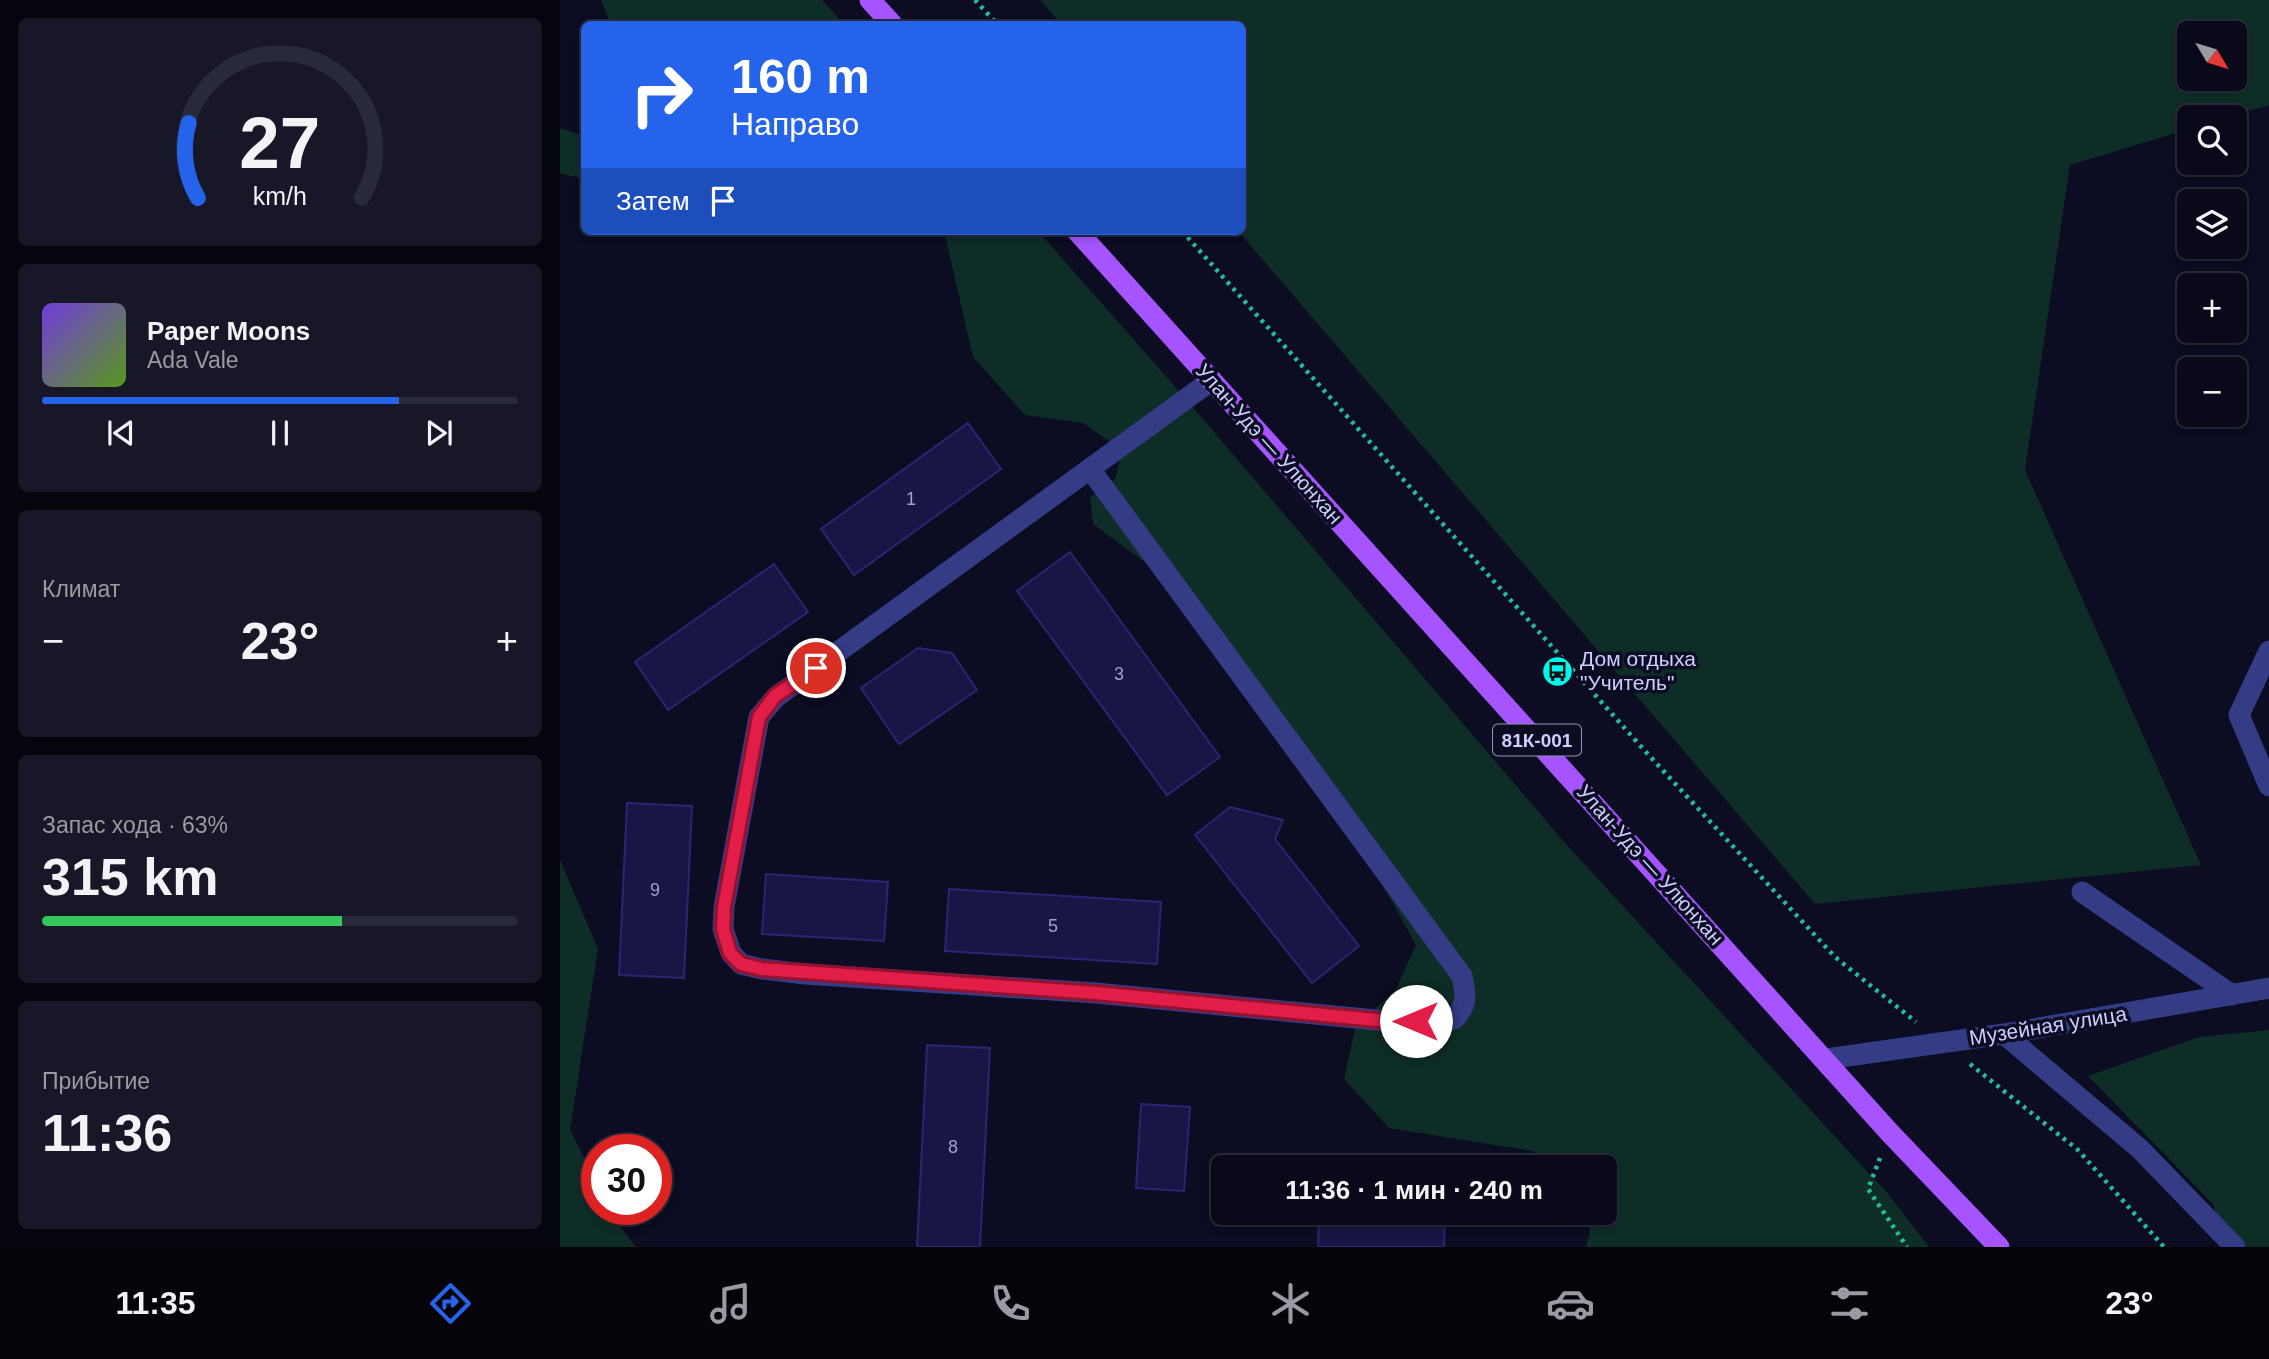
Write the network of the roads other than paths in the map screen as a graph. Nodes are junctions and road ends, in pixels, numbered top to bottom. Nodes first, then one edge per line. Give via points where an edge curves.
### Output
1 (870, 0) edge
2 (889, 21) edge
3 (1081, 235) edge
4 (1212, 380) junction
5 (1090, 469) junction
6 (2269, 651) edge
7 (2269, 786) edge
8 (2082, 892) dead end
9 (2269, 988) edge
10 (2232, 995) junction
11 (2004, 1034) junction
12 (1826, 1059) junction
13 (1999, 1247) edge
14 (2235, 1247) edge

1 - 2 main road
3 - 4 main road, Улан-Удэ — Улюнхан / 81К-001
4 - 5 street
4 - 12 main road, Улан-Удэ — Улюнхан / 81К-001
5 - 5 street via 775,696 759,717 724,907 723,929 730,953 741,964 805,974 1096,993 1397,1022 1454,1019 1463,1011 1466,997 1462,976
6 - 7 street via 2239,715
8 - 10 street
9 - 10 street, Музейная улица
10 - 11 street, Музейная улица
11 - 12 street, Музейная улица
11 - 14 street via 2140,1149
12 - 13 main road, Улан-Удэ — Улюнхан / 81К-001

